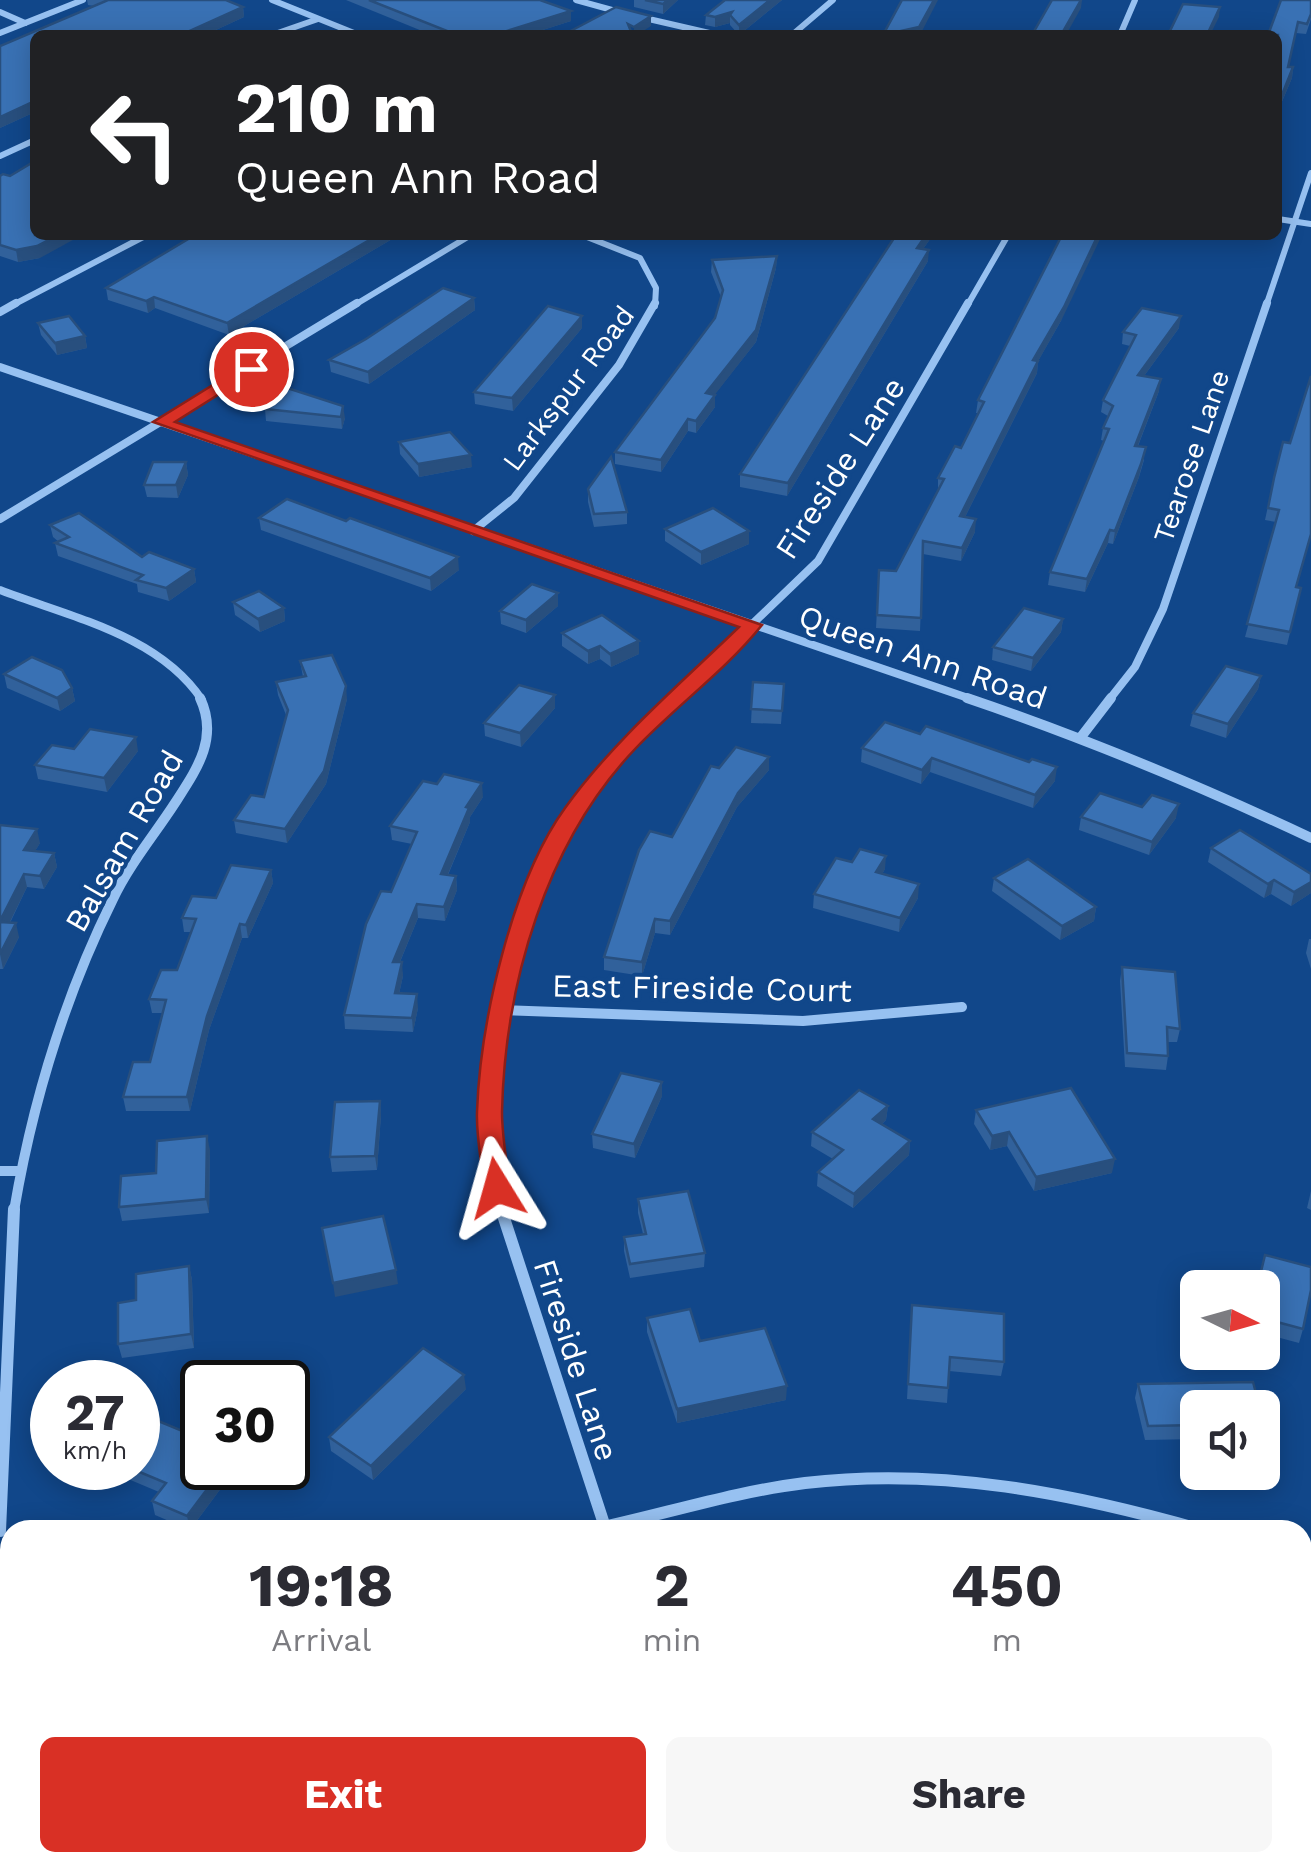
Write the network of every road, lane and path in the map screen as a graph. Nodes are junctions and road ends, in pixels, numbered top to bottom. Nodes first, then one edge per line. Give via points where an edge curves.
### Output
1 (83, 0) edge
2 (272, 0) edge
3 (576, 0) edge
4 (834, 0) edge
5 (1135, 0) edge
6 (0, 12) edge
7 (319, 19) junction
8 (24, 23) junction
9 (287, 30) edge
10 (346, 30) edge
11 (698, 30) edge
12 (798, 30) edge
13 (1122, 30) edge
14 (0, 33) edge
15 (30, 142) edge
16 (0, 156) edge
17 (1311, 173) edge
18 (1282, 220) edge
19 (1295, 222) junction
20 (1311, 224) edge
21 (137, 240) edge
22 (463, 240) edge
23 (600, 240) edge
24 (1005, 240) edge
25 (0, 312) edge
26 (0, 367) edge
27 (161, 422) junction
28 (0, 519) edge
29 (473, 531) junction
30 (0, 590) edge
31 (752, 625) junction
32 (1081, 737) junction
33 (1311, 838) edge
34 (962, 1006) dead end
35 (502, 1010) junction
36 (0, 1171) edge
37 (21, 1171) junction
38 (0, 1520) edge
39 (595, 1520) edge
40 (634, 1520) edge
41 (1165, 1520) edge

1 - 8 street
2 - 7 street
3 - 11 street
4 - 12 street
5 - 13 street
6 - 8 street
7 - 9 street
7 - 10 street
8 - 14 street
15 - 16 street
17 - 19 street, Tearose Lane
18 - 19 street
19 - 20 street
19 - 32 street, Tearose Lane via 1163,609 1135,668
21 - 25 street
22 - 27 street
23 - 29 street, Larkspur Road via 640,258 656,288 655,307 619,366 514,498
24 - 31 street, Fireside Lane via 818,561
26 - 27 street, Queen Ann Road
27 - 28 street
27 - 29 street, Queen Ann Road
29 - 31 street, Queen Ann Road
30 - 37 street, Balsam Road via 170,663 190,681 208,721 198,766 114,896 81,972
31 - 32 street, Queen Ann Road
31 - 35 street, Fireside Lane via 627,745 572,813 532,895
32 - 33 street, Queen Ann Road
34 - 35 street, East Fireside Court via 803,1021
35 - 39 street, Fireside Lane via 490,1114 503,1219
36 - 37 street
37 - 38 street, Balsam Road via 13,1217
40 - 41 street via 848,1479 979,1479 1050,1489

